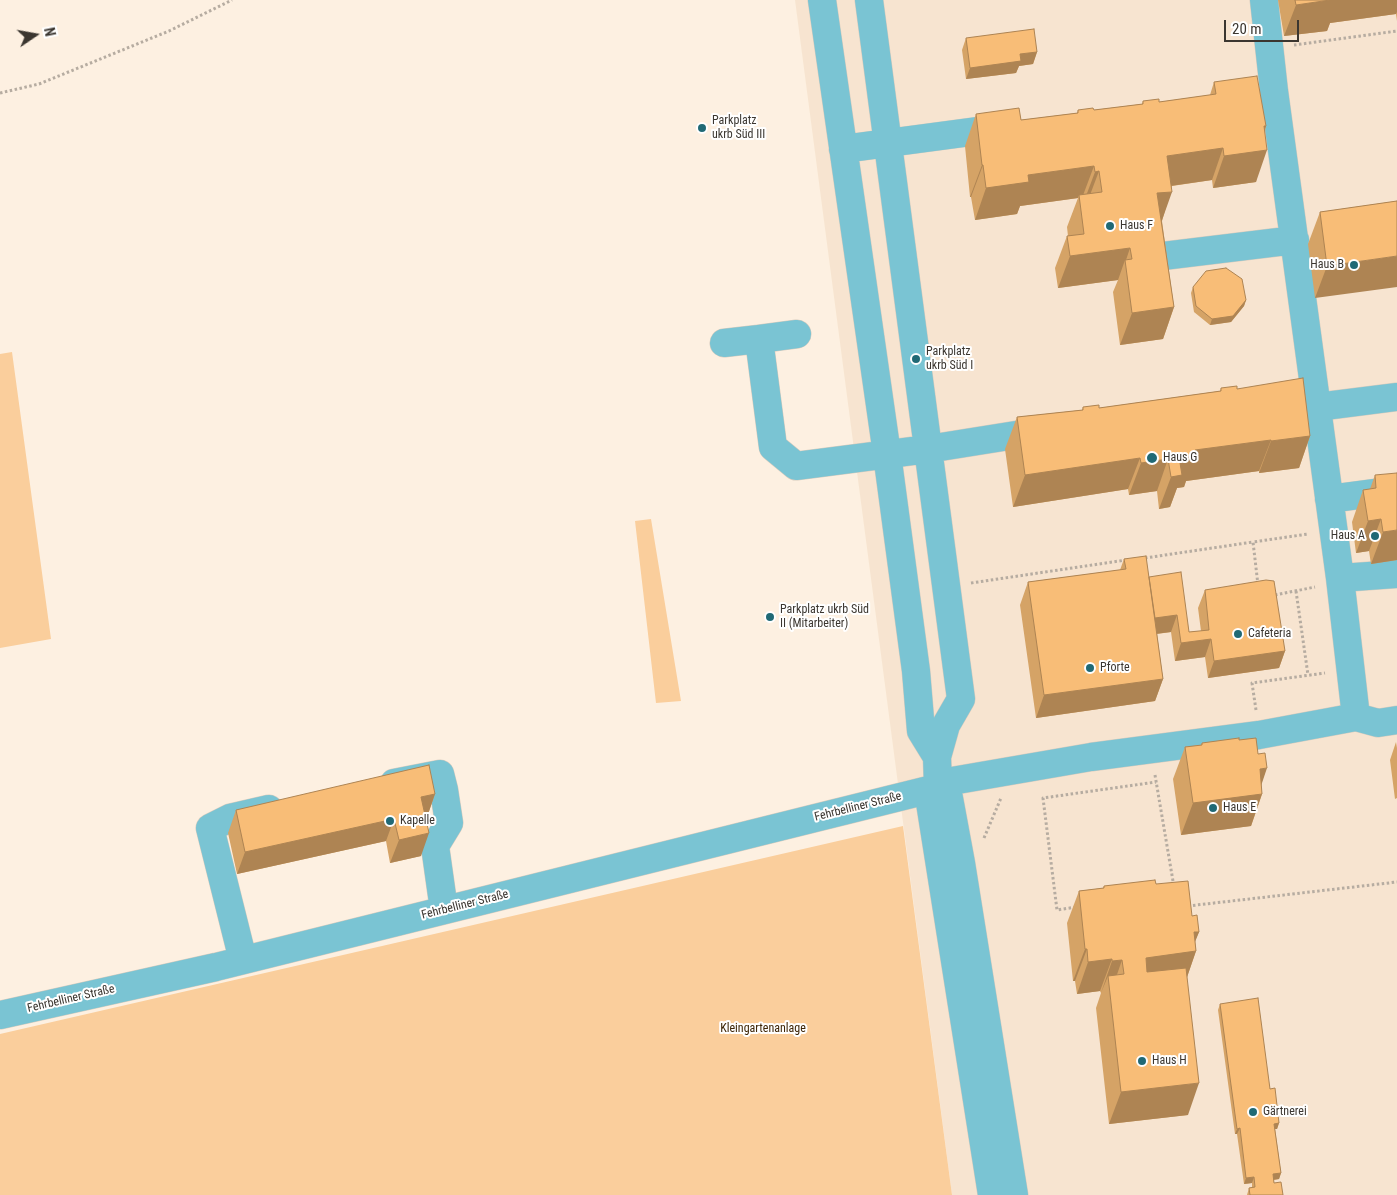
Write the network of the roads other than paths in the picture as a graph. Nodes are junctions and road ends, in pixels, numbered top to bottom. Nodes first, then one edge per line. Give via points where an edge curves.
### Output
1 (822, 0) edge
2 (869, 0) edge
3 (1264, 0) edge
4 (1274, 91) junction
5 (1245, 95) edge
6 (1032, 123) edge
7 (887, 143) junction
8 (843, 149) junction
9 (1300, 231) junction
10 (1163, 256) edge
11 (796, 334) dead end
12 (759, 339) junction
13 (724, 344) dead end
14 (1285, 392) edge
15 (1397, 396) edge
16 (1316, 397) junction
17 (1073, 426) edge
18 (928, 449) junction
19 (887, 454) junction
20 (1397, 490) edge
21 (1329, 499) junction
22 (1397, 574) edge
23 (1330, 582) junction
24 (1356, 716) junction
25 (1397, 720) edge
26 (937, 757) junction
27 (937, 786) junction
28 (375, 787) edge
29 (290, 804) edge
30 (444, 910) junction
31 (243, 960) junction
32 (0, 1015) edge
33 (992, 1195) edge
34 (1014, 1195) edge

1 - 8 lane
2 - 7 lane
3 - 4 lane
4 - 5 lane
4 - 9 lane
6 - 7 lane
7 - 8 lane
7 - 18 lane
8 - 19 lane
9 - 10 lane
9 - 16 lane
11 - 12 lane
12 - 13 lane
12 - 19 lane via 773,448 796,466
14 - 16 lane
15 - 16 lane
16 - 21 lane
17 - 18 lane
18 - 19 lane
18 - 26 lane via 961,699 946,725
19 - 26 lane via 921,731
20 - 21 lane
21 - 23 lane via 1334,531
22 - 23 lane
23 - 24 lane
24 - 25 lane via 1378,723
24 - 27 lane, Fehrbelliner Straße via 1259,735 1090,757
26 - 27 lane
27 - 30 lane, Fehrbelliner Straße
27 - 33 lane
27 - 34 lane via 961,863
28 - 30 lane via 440,774 449,822 435,846
29 - 31 lane via 230,818 210,828
30 - 31 lane, Fehrbelliner Straße
31 - 32 lane, Fehrbelliner Straße

